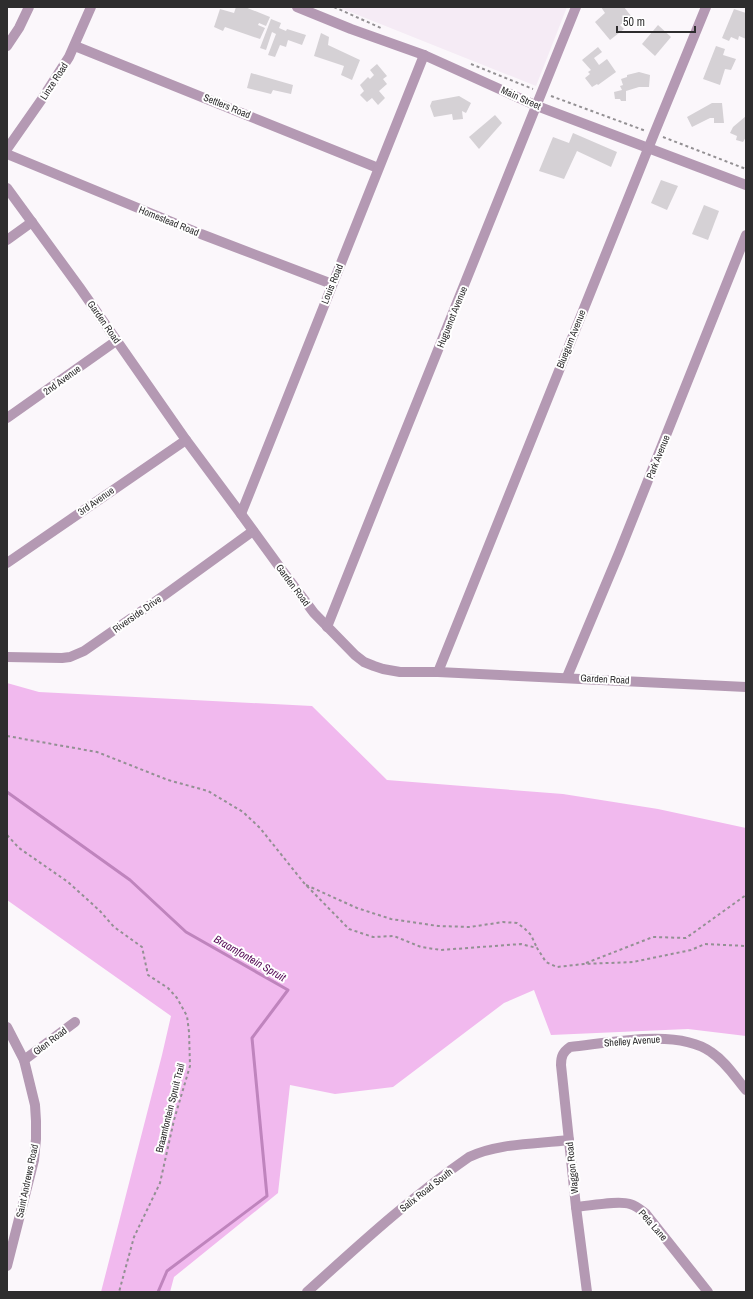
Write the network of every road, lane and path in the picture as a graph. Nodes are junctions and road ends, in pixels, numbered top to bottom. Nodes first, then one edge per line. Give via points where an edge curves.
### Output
1 (29, 7) edge
2 (91, 7) edge
3 (297, 7) edge
4 (576, 7) edge
5 (706, 7) edge
6 (316, 10) edge
7 (7, 46) edge
8 (75, 46) junction
9 (424, 55) junction
10 (537, 106) junction
11 (649, 148) junction
12 (7, 150) edge
13 (7, 154) edge
14 (378, 168) junction
15 (746, 185) edge
16 (7, 188) edge
17 (32, 222) junction
18 (746, 235) edge
19 (7, 240) edge
20 (332, 284) junction
21 (116, 341) junction
22 (7, 418) edge
23 (186, 440) junction
24 (242, 514) junction
25 (253, 531) junction
26 (7, 563) edge
27 (327, 627) junction
28 (7, 657) edge
29 (438, 672) junction
30 (567, 678) junction
31 (746, 687) edge
32 (7, 736) edge
33 (7, 835) edge
34 (304, 883) junction
35 (746, 895) edge
36 (746, 946) edge
37 (537, 948) junction
38 (584, 964) junction
39 (75, 1022) dead end
40 (7, 1028) edge
41 (570, 1047) joint
42 (24, 1060) junction
43 (746, 1090) edge
44 (569, 1140) junction
45 (576, 1207) junction
46 (7, 1266) edge
47 (119, 1292) edge
48 (307, 1292) edge
49 (587, 1292) edge
50 (708, 1292) edge

1 - 7 street
2 - 8 street, Linze Road
3 - 6 street, Main Street
4 - 10 street, Huguenot Avenue
5 - 11 street, Bluegum Avenue
6 - 9 street, Main Street via 351,29
8 - 12 street, Linze Road
8 - 14 street, Settlers Road
9 - 10 street, Main Street
9 - 14 street, Louis Road
10 - 11 street, Main Street
10 - 27 street, Huguenot Avenue
11 - 15 street, Main Street
11 - 29 street, Bluegum Avenue
13 - 20 street, Homestead Road via 194,232
14 - 20 street, Louis Road
16 - 17 street, Garden Road
17 - 19 street
17 - 21 street, Garden Road
18 - 30 street, Park Avenue
20 - 24 street, Louis Road
21 - 22 street, 2nd Avenue
21 - 23 street, Garden Road
23 - 24 street, Garden Road
23 - 26 street, 3rd Avenue
24 - 25 street, Garden Road
25 - 27 street, Garden Road via 300,596
25 - 28 street, Riverside Drive via 77,655 62,658
27 - 29 street, Garden Road via 355,655 374,666 392,671
29 - 30 street, Garden Road
30 - 31 street, Garden Road
32 - 34 path via 97,752 168,780 208,791 243,812 260,828
33 - 47 path, Braamfontein Spruit Trail via 19,848 68,882 114,927 142,947 148,975 168,988 187,1016 190,1032 190,1066 174,1120 160,1183 134,1237
34 - 37 path via 357,908 391,919 454,927 516,923 528,932
34 - 37 path via 349,929 374,936 394,936 421,947 441,950 521,944
35 - 38 path via 686,938 653,937
36 - 38 path via 705,944 691,950 633,962
37 - 38 path via 546,962 557,967
39 - 42 street, Glen Road
40 - 42 street, Saint Andrews Road
41 - 43 street, Shelley Avenue via 643,1038 660,1038 699,1045 720,1058
41 - 44 street, Waggon Road via 561,1058
42 - 46 street, Saint Andrews Road via 35,1105 36,1139 34,1160
44 - 45 street, Waggon Road
44 - 48 street, Salix Road South via 496,1148 469,1157 427,1188
45 - 49 street, Waggon Road
45 - 50 street, Peta Lane via 622,1203 636,1206 646,1214

